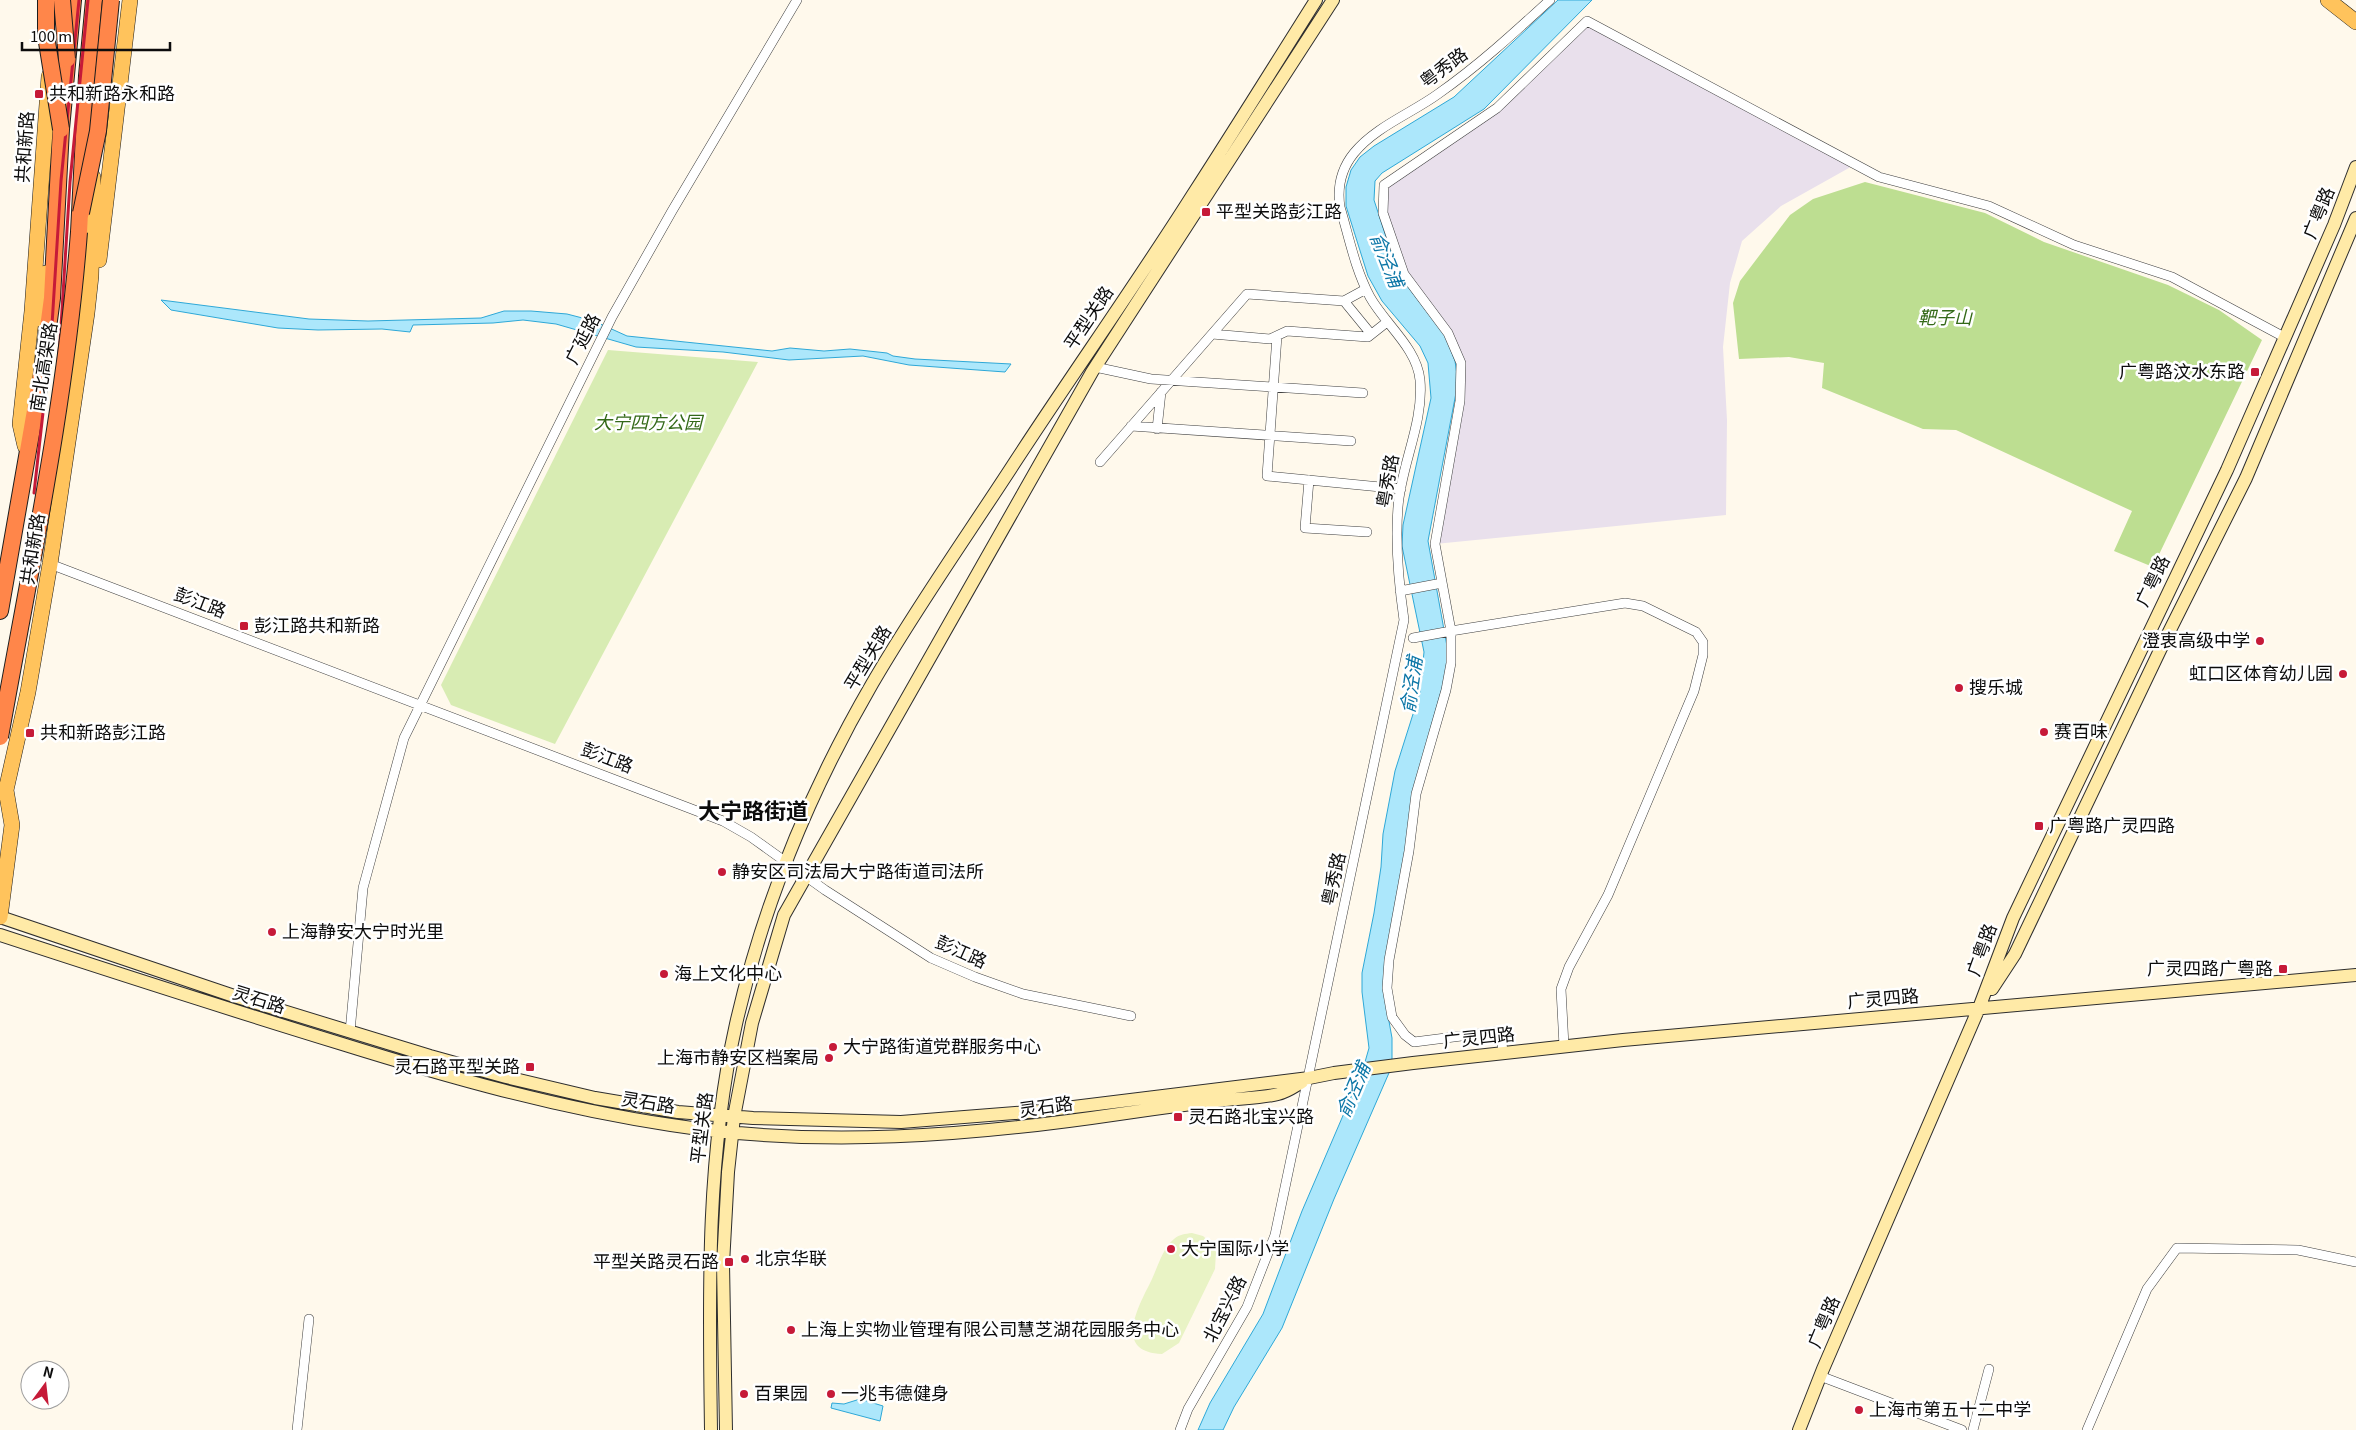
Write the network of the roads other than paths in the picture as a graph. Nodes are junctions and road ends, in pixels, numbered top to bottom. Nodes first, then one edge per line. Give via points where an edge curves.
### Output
1 (46, 0) edge
2 (53, 0) edge
3 (62, 0) edge
4 (67, 0) edge
5 (73, 0) edge
6 (94, 0) edge
7 (105, 0) edge
8 (110, 0) edge
9 (130, 0) edge
10 (797, 0) edge
11 (1316, 0) edge
12 (1333, 0) edge
13 (1550, 0) edge
14 (2328, 0) edge
15 (2356, 22) edge
16 (67, 59) junction
17 (61, 129) junction
18 (2356, 168) edge
19 (80, 213) junction
20 (2356, 218) edge
21 (1366, 289) junction
22 (1344, 301) junction
23 (87, 313) junction
24 (1387, 322) junction
25 (1212, 334) junction
26 (1371, 334) junction
27 (1277, 336) junction
28 (2284, 337) junction
29 (1095, 367) junction
30 (1171, 380) junction
31 (1272, 387) junction
32 (1161, 392) junction
33 (1363, 393) dead end
34 (1131, 426) junction
35 (1157, 429) junction
36 (1269, 434) junction
37 (1351, 441) dead end
38 (24, 446) junction
39 (1100, 462) dead end
40 (1308, 480) junction
41 (1401, 489) junction
42 (1367, 532) dead end
43 (50, 564) junction
44 (1442, 583) junction
45 (1400, 591) junction
46 (0, 599) edge
47 (0, 611) edge
48 (1449, 631) junction
49 (1413, 638) dead end
50 (420, 704) junction
51 (0, 737) edge
52 (6, 790) junction
53 (0, 806) edge
54 (787, 862) junction
55 (806, 876) junction
56 (0, 917) edge
57 (0, 935) edge
58 (2356, 975) edge
59 (1979, 1008) junction
60 (1131, 1016) dead end
61 (350, 1032) junction
62 (1564, 1046) junction
63 (1503, 1054) junction
64 (1334, 1073) joint
65 (1309, 1078) junction
66 (720, 1116) junction
67 (734, 1117) junction
68 (718, 1130) junction
69 (733, 1132) junction
70 (2356, 1262) edge
71 (309, 1319) dead end
72 (1989, 1369) dead end
73 (1820, 1376) junction
74 (297, 1430) edge
75 (711, 1430) edge
76 (726, 1430) edge
77 (1180, 1430) edge
78 (1798, 1430) edge
79 (1962, 1430) edge
80 (1973, 1430) edge
81 (2087, 1430) edge

1 - 17 highway, bridge via 46,36
2 - 38 main road, 共和新路 via 32,311 20,424
3 - 16 highway, bridge
4 - 38 main road, 共和新路 via 42,315
5 - 16 highway, 南北高架路, bridge
6 - 19 highway, 南北高架路, bridge
7 - 23 main road, 共和新路 via 94,137 91,276
8 - 19 highway, bridge via 98,131
9 - 23 main road, 共和新路 via 102,241
10 - 50 street, 广延路 via 612,317
11 - 54 main road, 平型关路 via 1191,198 873,682 810,803
12 - 29 main road, 平型关路
13 - 21 street, 粤秀路 via 1469,71 1360,145 1346,164 1340,183 1340,207
14 - 15 main road
16 - 17 highway, 南北高架路, bridge
17 - 47 highway, 南北高架路 via 57,229 44,355
18 - 28 main road, 广粤路
19 - 51 highway, 南北高架路, bridge via 74,301 64,371
20 - 59 main road, 广粤路 via 2246,478 2015,954
21 - 22 street
21 - 24 street, 粤秀路
22 - 25 street via 1247,294
22 - 26 street
23 - 43 main road, 共和新路
24 - 26 street
24 - 41 street, 粤秀路 via 1412,355 1420,380 1419,406
25 - 27 street via 1270,339
25 - 30 street
26 - 27 street via 1368,337 1287,331
27 - 31 street
28 - 44 street via 2172,277 2074,245 1989,206 1879,177 1587,21 1497,108 1384,185 1383,213 1404,274 1448,333 1461,363 1460,401 1435,544
28 - 59 main road, 广粤路 via 2227,470 2013,918
29 - 30 street
29 - 55 main road, 平型关路
30 - 31 street
30 - 32 street
31 - 33 street
31 - 36 street
32 - 34 street
32 - 35 street
34 - 35 street
34 - 39 street
35 - 36 street
36 - 37 street
36 - 40 street via 1267,476
38 - 46 main road, 共和新路
40 - 41 street
40 - 42 street via 1305,528
41 - 45 street, 粤秀路 via 1398,507
43 - 50 street, 彭江路
43 - 52 main road, 共和新路 via 28,692
44 - 45 street
44 - 48 street
45 - 65 street, 粤秀路 via 1404,620
48 - 49 street
48 - 62 street via 1625,603 1643,606 1696,632 1702,642 1703,655 1694,691 1608,895 1569,967 1561,989
48 - 63 street via 1451,663 1416,794 1387,988 1392,1017 1404,1035 1414,1042 1502,1031
50 - 54 street, 彭江路 via 693,808 744,833
50 - 61 street, 广延路 via 404,738 363,888
52 - 53 main road, 共和新路
52 - 56 main road, 共和新路 via 12,825
54 - 55 street, 彭江路
54 - 66 main road, 平型关路 via 751,968 736,1025
55 - 60 street, 彭江路 via 931,958 975,977 1023,994
55 - 67 main road, 平型关路 via 784,915 768,964 752,1023
56 - 61 main road, 灵石路
57 - 68 main road, 灵石路 via 239,1013 502,1091 586,1111
58 - 59 main road, 广灵四路
59 - 62 main road, 广灵四路
59 - 73 main road, 广粤路
61 - 66 main road, 灵石路 via 578,1094
62 - 63 main road, 广灵四路
63 - 64 main road, 广灵四路
64 - 65 main road, 灵石路
65 - 67 main road, 灵石路 via 971,1118 842,1122
65 - 69 main road, 灵石路 via 1280,1094 969,1133 834,1137
65 - 77 street, 北宝兴路 via 1282,1210 1267,1260 1247,1307 1188,1410
66 - 67 main road, 灵石路
66 - 68 main road, 平型关路
67 - 69 main road, 平型关路
68 - 69 main road, 灵石路
68 - 75 main road, 平型关路 via 710,1238
69 - 76 main road, 平型关路 via 723,1264
70 - 81 street via 2298,1250 2177,1248 2147,1289
71 - 74 street
72 - 80 street
73 - 78 main road, 广粤路
73 - 79 street

